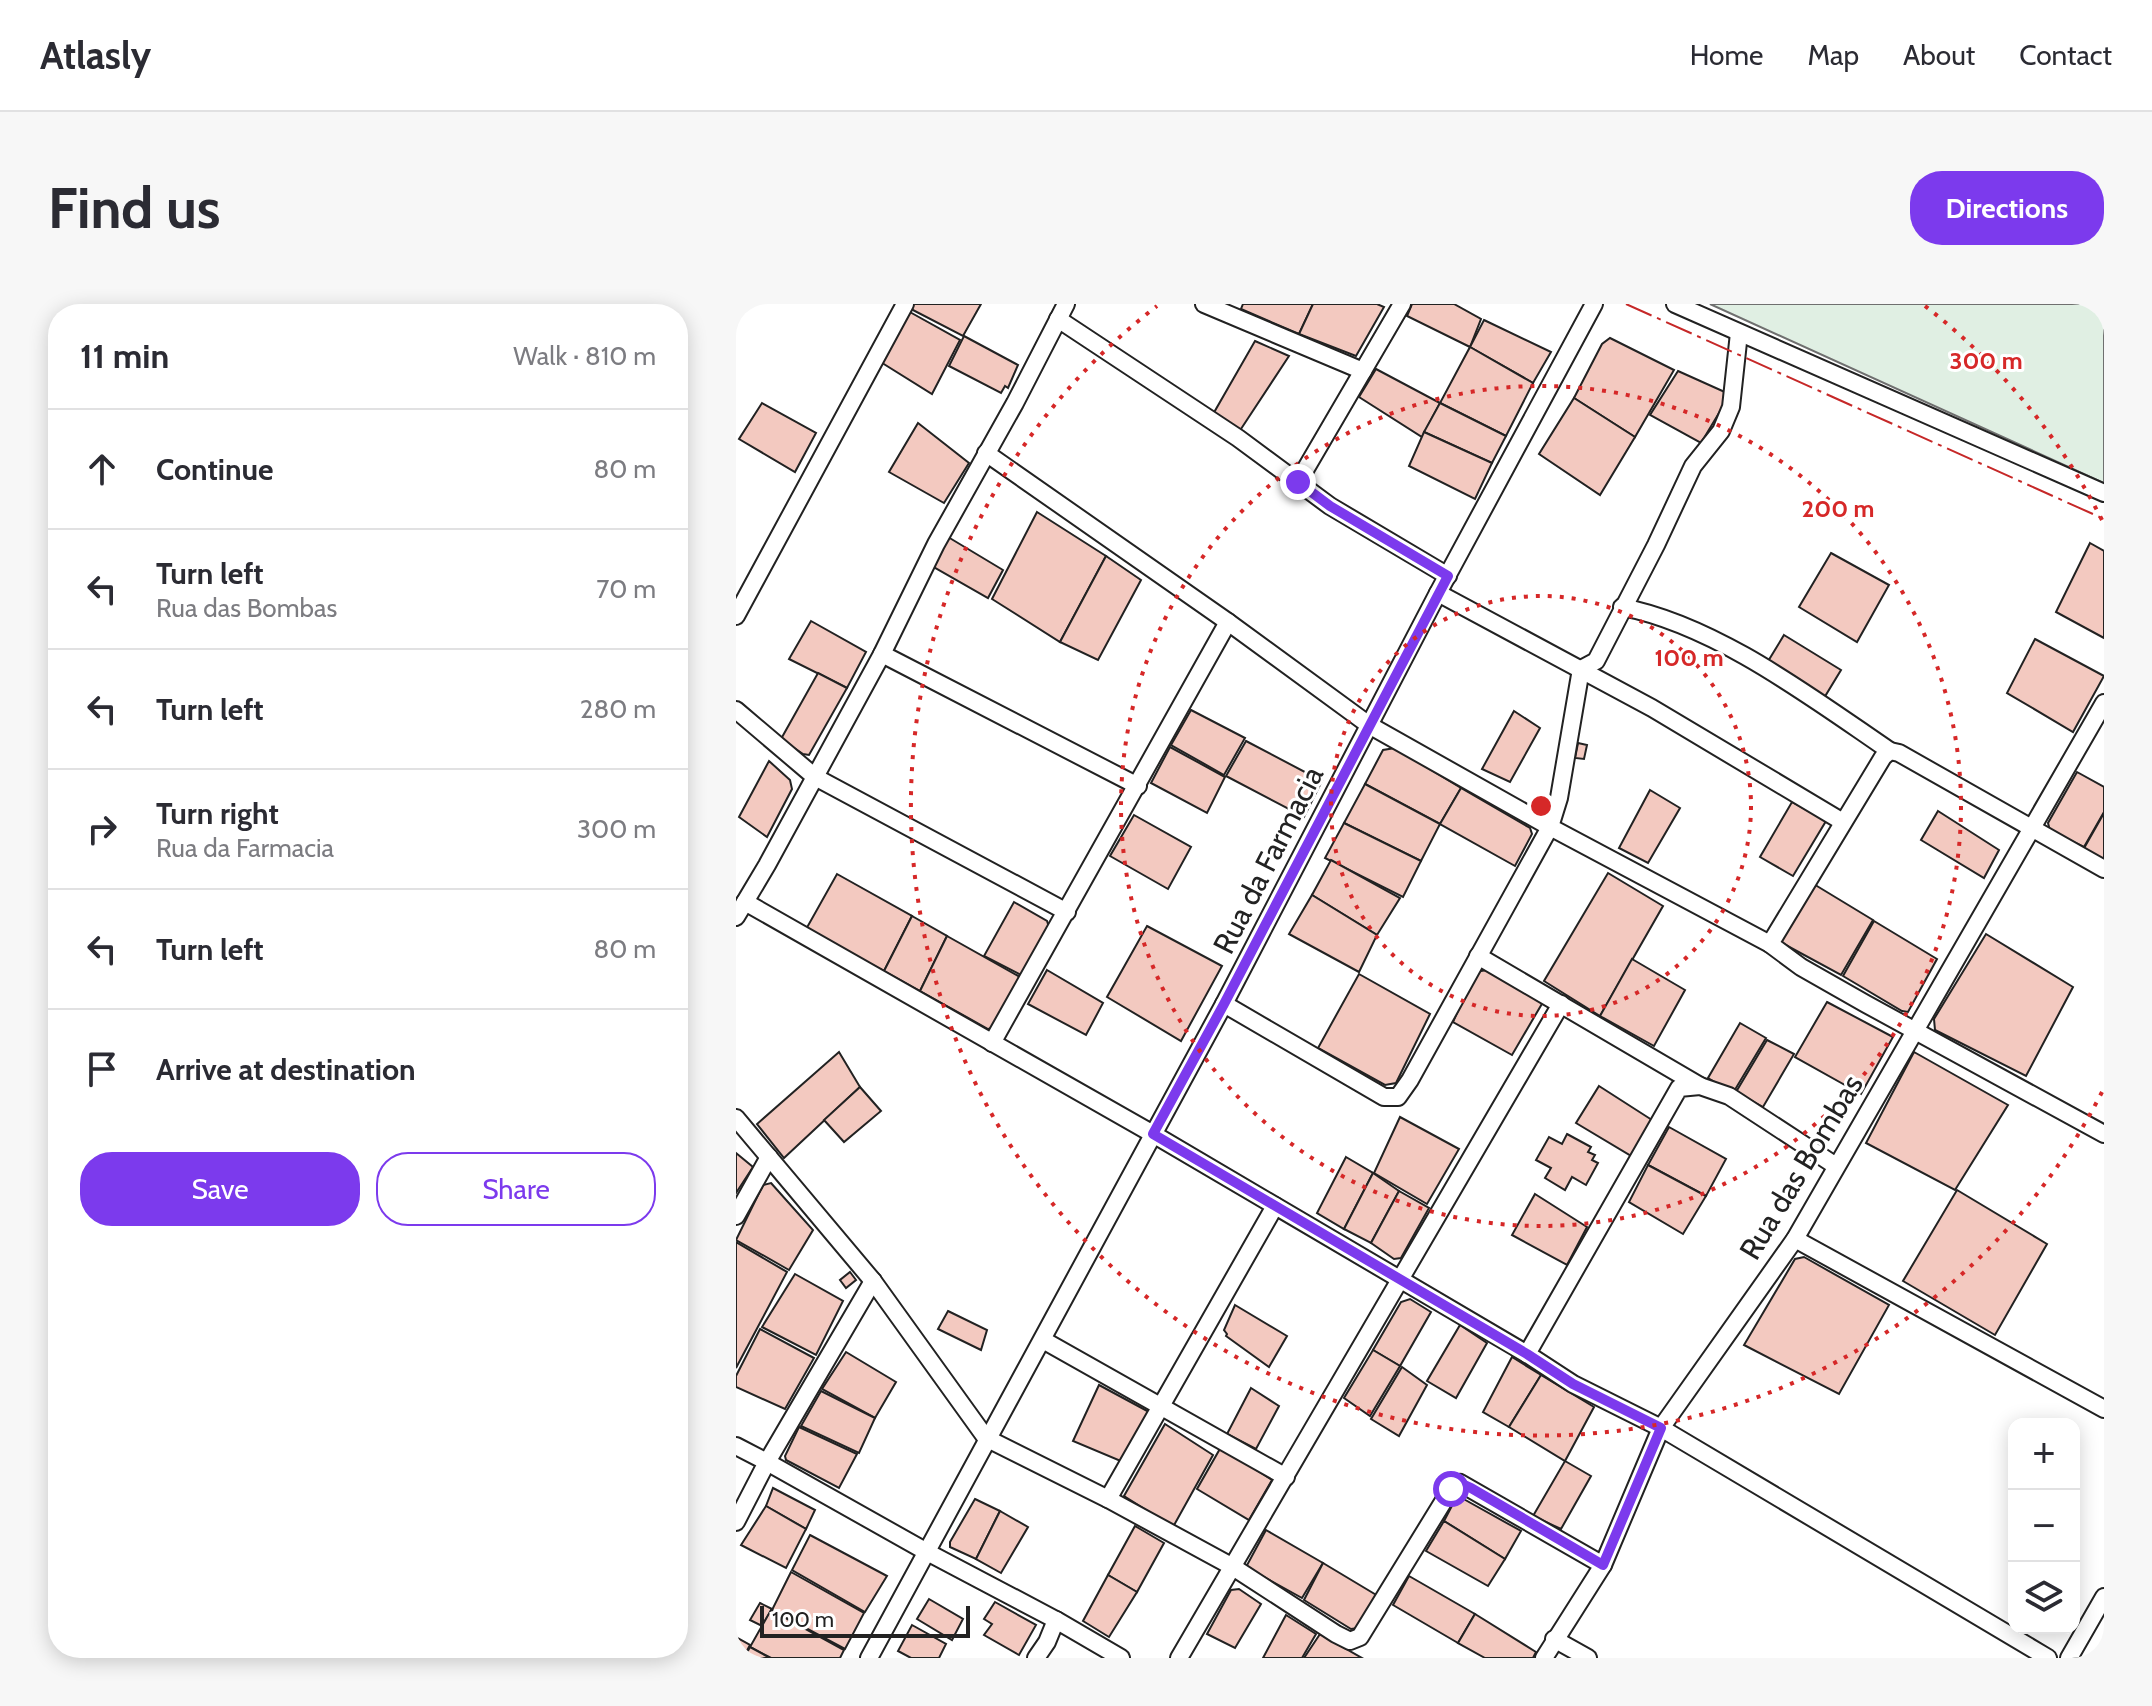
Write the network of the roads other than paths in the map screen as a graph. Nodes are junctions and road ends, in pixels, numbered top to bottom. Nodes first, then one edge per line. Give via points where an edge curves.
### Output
1 (905, 304) edge
2 (1066, 304) edge
3 (1204, 304) edge
4 (1402, 304) edge
5 (1594, 304) edge
6 (1675, 304) edge
7 (1058, 319) junction
8 (1739, 333) junction
9 (1363, 371) junction
10 (986, 453) junction
11 (1298, 482) junction
12 (2104, 493) edge
13 (1448, 576) junction
14 (1438, 593) junction
15 (1622, 607) junction
16 (736, 616) edge
17 (1228, 622) junction
18 (882, 654) junction
19 (1581, 669) junction
20 (2104, 703) edge
21 (736, 710) edge
22 (1369, 725) junction
23 (1890, 751) junction
24 (815, 777) junction
25 (1138, 786) junction
26 (1843, 822) junction
27 (1550, 827) junction
28 (2032, 827) junction
29 (2104, 869) edge
30 (740, 909) edge
31 (1067, 912) junction
32 (1770, 944) junction
33 (1478, 956) junction
34 (1224, 1004) junction
35 (1561, 1004) junction
36 (1913, 1030) junction
37 (992, 1043) junction
38 (1700, 1086) junction
39 (736, 1118) edge
40 (1153, 1134) junction
41 (2104, 1134) edge
42 (769, 1157) junction
43 (1836, 1166) junction
44 (1275, 1206) junction
45 (736, 1216) edge
46 (1795, 1239) junction
47 (1401, 1280) junction
48 (873, 1281) junction
49 (1043, 1340) junction
50 (1527, 1354) junction
51 (1160, 1408) junction
52 (2104, 1409) edge
53 (1661, 1428) junction
54 (986, 1438) junction
55 (736, 1446) edge
56 (767, 1462) junction
57 (1286, 1477) junction
58 (1108, 1499) junction
59 (736, 1522) edge
60 (927, 1552) junction
61 (1603, 1565) junction
62 (1233, 1567) junction
63 (2104, 1597) edge
64 (1056, 1620) junction
65 (1554, 1639) junction
66 (869, 1658) edge
67 (1036, 1658) edge
68 (1121, 1658) edge
69 (1179, 1658) edge
70 (1544, 1658) edge
71 (1588, 1658) edge
72 (2048, 1658) edge
73 (2069, 1658) edge

1 - 16 street
2 - 7 street
3 - 9 street
4 - 9 street
5 - 13 street, Rua da Farmacia
6 - 8 street
7 - 10 street
7 - 11 street
8 - 12 street
8 - 15 street via 1731,407 1721,431 1693,466
9 - 11 street
10 - 17 street
10 - 18 street
11 - 13 street
13 - 14 street, Rua da Farmacia
14 - 19 street
14 - 22 street, Rua da Farmacia
15 - 19 street via 1596,661
15 - 23 street via 1686,628 1749,659
17 - 22 street
17 - 25 street
18 - 24 street
18 - 25 street
19 - 26 street
19 - 27 street
20 - 28 street, Rua das Bombas
21 - 24 street
22 - 27 street
22 - 34 street, Rua da Farmacia
23 - 26 street
23 - 28 street
24 - 30 street
24 - 31 street
25 - 31 street
26 - 32 street
27 - 32 street
27 - 33 street
28 - 29 street
28 - 36 street, Rua das Bombas
30 - 37 street
31 - 37 street
32 - 36 street
33 - 34 street via 1398,1097 1384,1097
33 - 35 street
34 - 40 street, Rua da Farmacia
35 - 38 street
35 - 47 street
36 - 41 street
36 - 43 street, Rua das Bombas
37 - 40 street
38 - 43 street via 1729,1096
38 - 50 street via 1679,1088
39 - 42 street
40 - 44 street
40 - 49 street, Rua da Farmacia
42 - 45 street
42 - 48 street
43 - 46 street, Rua das Bombas
44 - 47 street
44 - 51 street
46 - 52 street
46 - 53 street, Rua das Bombas
47 - 50 street
47 - 57 street
48 - 54 street
48 - 56 street
49 - 51 street
49 - 54 street, Rua da Farmacia
50 - 53 street via 1573,1384
51 - 57 street
51 - 58 street
53 - 61 street, Rua das Bombas
53 - 72 street
54 - 58 street
54 - 60 street, Rua da Farmacia
55 - 56 street
56 - 59 street
56 - 60 street
57 - 62 street
58 - 62 street
60 - 64 street
60 - 66 street
61 - 62 street via 1460,1483 1451,1489 1360,1637 1350,1641
61 - 65 street, Rua das Bombas
62 - 69 street
63 - 73 street
64 - 67 street
64 - 68 street
65 - 70 street, Rua das Bombas
65 - 71 street

